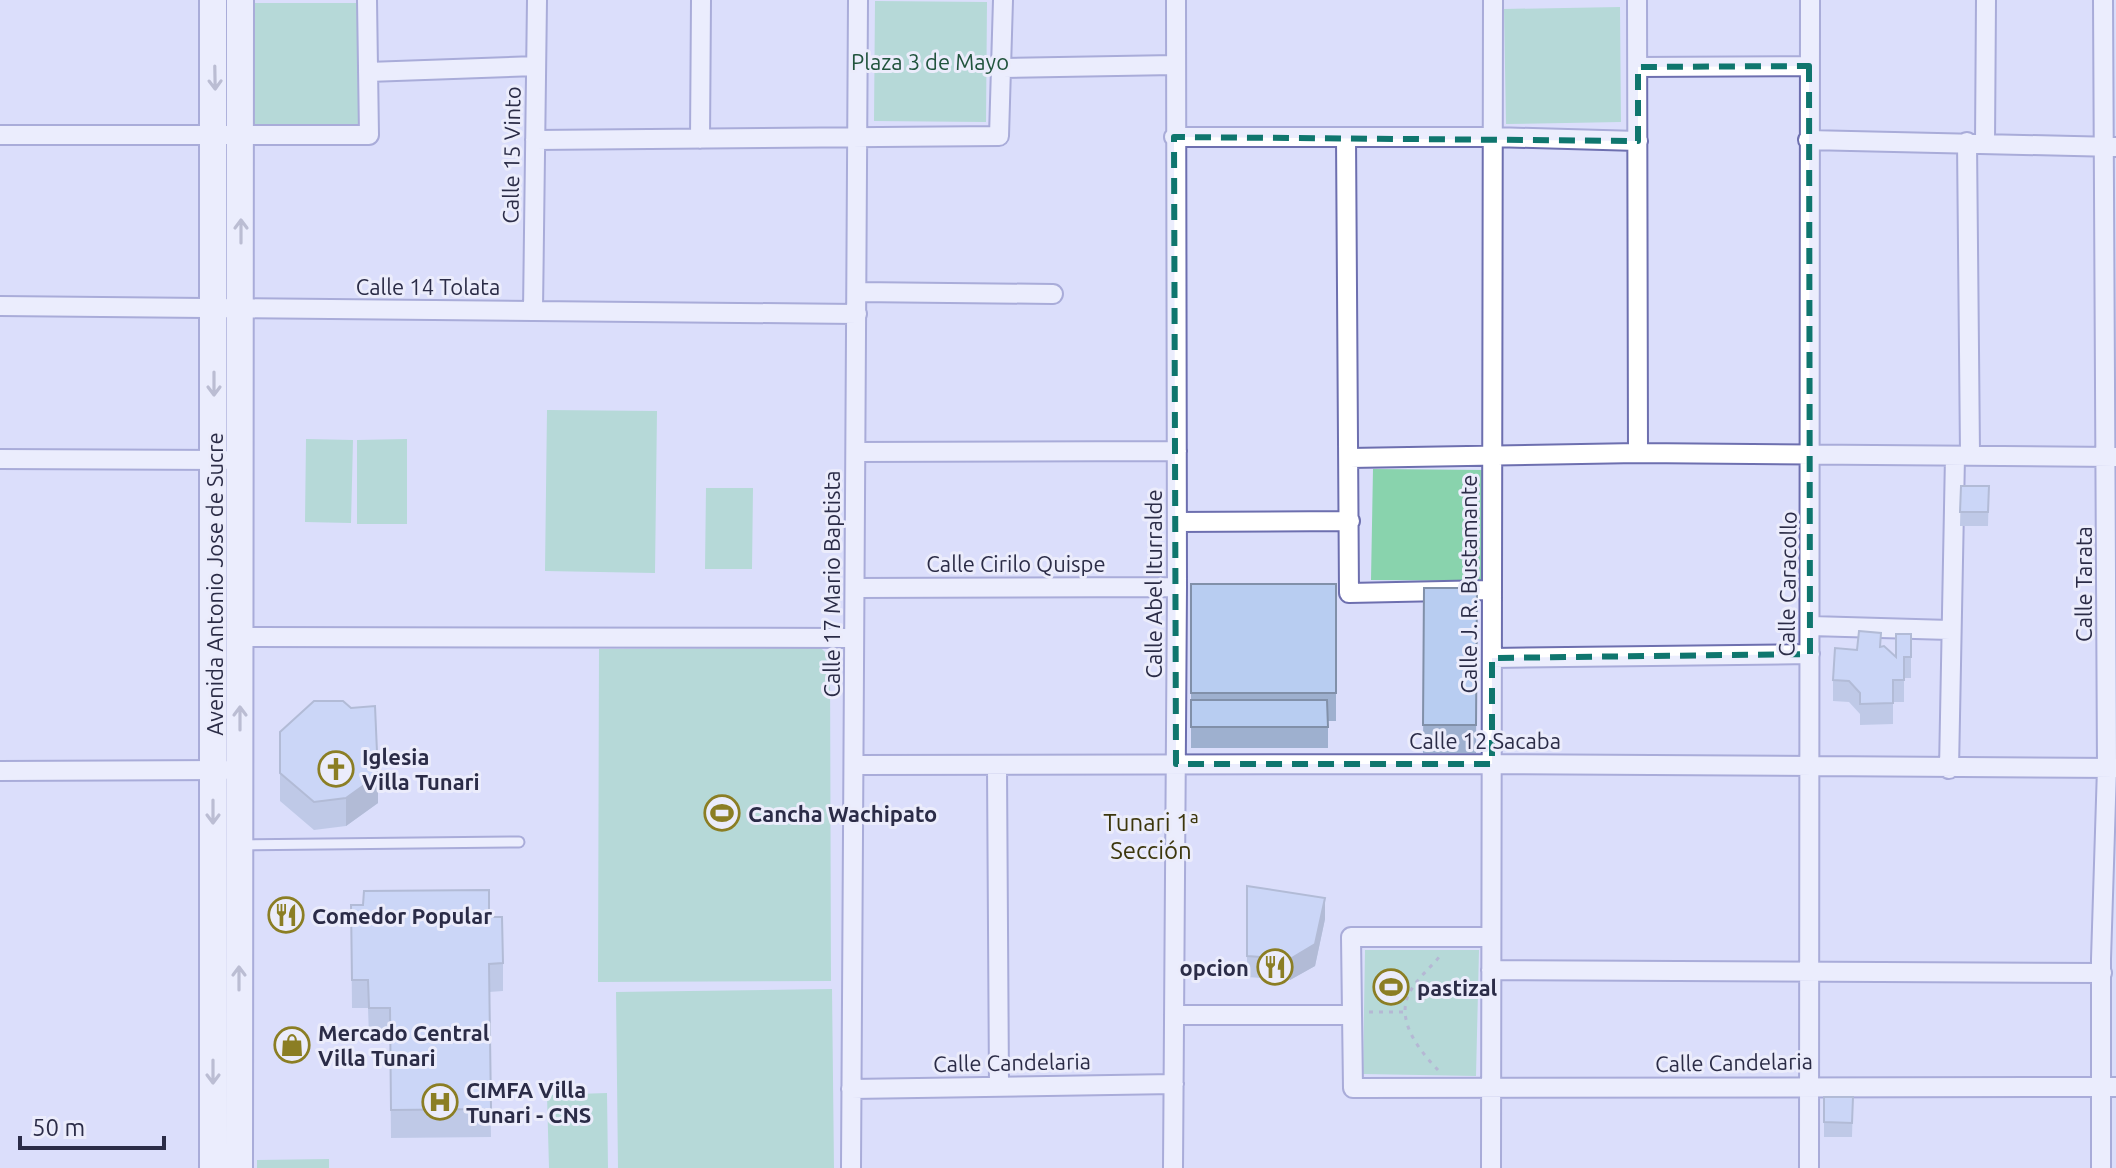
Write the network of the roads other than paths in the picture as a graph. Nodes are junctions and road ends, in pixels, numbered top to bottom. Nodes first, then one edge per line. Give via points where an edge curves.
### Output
1 (213, 0) edge
2 (240, 0) edge
3 (367, 0) edge
4 (537, 0) edge
5 (701, 0) edge
6 (858, 0) edge
7 (1003, 0) edge
8 (1176, 0) edge
9 (1493, 0) edge
10 (1637, 0) edge
11 (1810, 0) edge
12 (1986, 0) edge
13 (2107, 8) edge
14 (1174, 65) junction
15 (536, 66) junction
16 (1809, 66) junction
17 (1638, 67) junction
18 (1003, 68) junction
19 (368, 72) junction
20 (228, 134) junction
21 (0, 135) edge
22 (858, 137) junction
23 (1174, 137) junction
24 (1346, 137) junction
25 (1493, 137) junction
26 (700, 139) junction
27 (535, 140) junction
28 (1808, 140) junction
29 (1638, 141) junction
30 (1976, 142) junction
31 (2109, 147) edge
32 (857, 292) junction
33 (1053, 294) dead end
34 (0, 306) edge
35 (214, 306) junction
36 (242, 309) junction
37 (533, 310) junction
38 (857, 314) junction
39 (1177, 451) junction
40 (856, 452) junction
41 (1638, 453) junction
42 (1811, 454) junction
43 (1962, 455) junction
44 (1492, 457) junction
45 (2111, 457) edge
46 (1350, 458) junction
47 (0, 459) edge
48 (214, 460) junction
49 (241, 460) junction
50 (1350, 521) junction
51 (1177, 522) junction
52 (1177, 587) junction
53 (855, 588) junction
54 (1492, 590) junction
55 (1811, 626) junction
56 (1950, 630) junction
57 (241, 637) junction
58 (854, 638) junction
59 (1810, 654) junction
60 (1492, 658) junction
61 (1176, 764) junction
62 (1492, 764) junction
63 (854, 765) junction
64 (997, 767) junction
65 (1811, 768) junction
66 (2112, 768) edge
67 (1949, 769) junction
68 (240, 770) junction
69 (0, 771) edge
70 (213, 771) junction
71 (519, 842) dead end
72 (226, 845) junction
73 (1491, 937) junction
74 (2106, 964) edge
75 (1809, 969) junction
76 (1491, 970) junction
77 (1174, 1015) junction
78 (1352, 1015) junction
79 (1174, 1084) junction
80 (1810, 1085) junction
81 (999, 1086) junction
82 (2108, 1087) edge
83 (851, 1089) junction
84 (1491, 1089) junction
85 (213, 1168) edge
86 (239, 1168) edge
87 (851, 1168) edge
88 (1173, 1168) edge
89 (1491, 1168) edge
90 (1809, 1168) edge
91 (2101, 1168) edge

1 -> 20 main road, Avenida Antonio Jose de Sucre
2 - 20 main road, Avenida Antonio Jose de Sucre
3 - 19 street
4 - 15 street, Calle 15 Vinto
5 - 26 street
6 - 22 street, Calle 17 Mario Baptista
7 - 18 street
8 - 14 street, Calle Abel Iturralde
9 - 25 street, Calle J. R. Bustamante
10 - 17 street
11 - 16 street, Calle Caracollo
12 - 30 street
13 - 31 street, Calle Tarata
14 - 18 street
14 - 23 street, Calle Abel Iturralde
15 - 19 street
15 - 27 street, Calle 15 Vinto
16 - 17 street
16 - 28 street, Calle Caracollo
17 - 29 street
18 - 22 street via 999,136
19 - 20 street via 369,135
20 - 21 street
20 - 35 main road, Avenida Antonio Jose de Sucre
36 -> 20 main road, Avenida Antonio Jose de Sucre
22 - 26 street
22 - 32 street, Calle 17 Mario Baptista
23 - 24 street
23 - 39 street, Calle Abel Iturralde
24 - 25 street
24 - 46 street
25 - 29 street
25 - 44 street, Calle J. R. Bustamante
26 - 27 street
27 - 37 street, Calle 15 Vinto
28 - 30 street
28 - 42 street, Calle Caracollo
29 - 41 street
30 - 31 street
30 - 43 street
31 - 45 street, Calle Tarata
32 - 33 street
32 - 38 street, Calle 17 Mario Baptista
34 - 35 street, Calle 14 Tolata
35 - 36 street, Calle 14 Tolata
35 -> 48 main road, Avenida Antonio Jose de Sucre
36 - 37 street, Calle 14 Tolata
36 - 49 main road, Avenida Antonio Jose de Sucre
37 - 38 street, Calle 14 Tolata
38 - 40 street, Calle 17 Mario Baptista
39 - 40 street
39 - 51 street, Calle Abel Iturralde
40 - 53 street, Calle 17 Mario Baptista
41 - 42 street
41 - 44 street
42 - 43 street
42 - 55 street, Calle Caracollo
43 - 45 street
43 - 56 street
44 - 46 street
44 - 54 street, Calle J. R. Bustamante
45 - 66 street, Calle Tarata
46 - 50 street
47 - 48 street
48 - 49 street
48 - 70 main road, Avenida Antonio Jose de Sucre
49 - 57 main road, Avenida Antonio Jose de Sucre
50 - 51 street
50 - 54 street via 1349,593
51 - 52 street, Calle Abel Iturralde
52 - 53 street, Calle Cirilo Quispe
52 - 61 street, Calle Abel Iturralde
53 - 58 street, Calle 17 Mario Baptista
54 - 60 street, Calle J. R. Bustamante
55 - 56 street
55 - 59 street, Calle Caracollo
56 - 67 street
57 - 58 street
68 -> 57 main road, Avenida Antonio Jose de Sucre
58 - 63 street, Calle 17 Mario Baptista
59 - 60 street
59 - 65 street, Calle Caracollo
60 - 62 street, Calle J. R. Bustamante
61 - 62 street, Calle 12 Sacaba
61 - 64 street, Calle 12 Sacaba
61 - 77 street, Calle Abel Iturralde
62 - 65 street, Calle 12 Sacaba
62 - 73 street, Calle J. R. Bustamante
63 - 64 street, Calle 12 Sacaba
63 - 83 street, Calle 17 Mario Baptista
64 - 81 street
65 - 67 street, Calle 12 Sacaba
65 - 75 street, Calle Caracollo
66 - 67 street, Calle 12 Sacaba
66 - 74 street, Calle Tarata
68 - 70 street
68 - 72 main road, Avenida Antonio Jose de Sucre
69 - 70 street
70 -> 72 main road, Avenida Antonio Jose de Sucre
71 - 72 lane
72 -> 85 main road, Avenida Antonio Jose de Sucre
86 -> 72 main road, Avenida Antonio Jose de Sucre
73 - 76 street, Calle J. R. Bustamante
73 - 78 street via 1351,937
74 - 75 street
74 - 82 street, Calle Tarata
75 - 76 street
75 - 80 street, Calle Caracollo
76 - 84 street, Calle J. R. Bustamante
77 - 78 street
77 - 79 street, Calle Abel Iturralde
78 - 84 street, Calle Candelaria via 1353,1088
79 - 81 street, Calle Candelaria
79 - 88 street, Calle Abel Iturralde
80 - 82 street, Calle Candelaria
80 - 84 street, Calle Candelaria
80 - 90 street, Calle Caracollo
81 - 83 street, Calle Candelaria
82 - 91 street, Calle Tarata
83 - 87 street, Calle 17 Mario Baptista
84 - 89 street, Calle J. R. Bustamante

